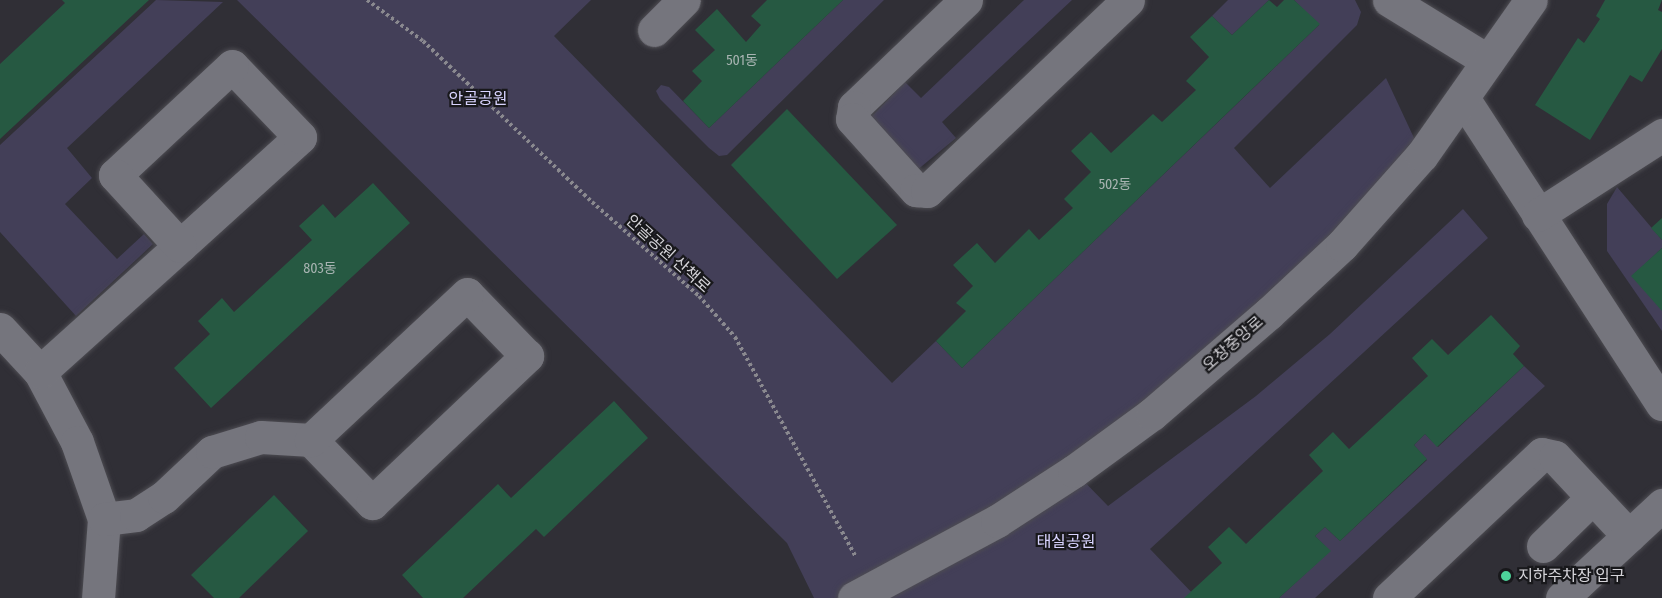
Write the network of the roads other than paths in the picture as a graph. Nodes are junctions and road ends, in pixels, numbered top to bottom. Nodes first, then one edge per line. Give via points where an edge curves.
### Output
1 (684, 0) edge
2 (966, 0) edge
3 (1128, 0) edge
4 (1389, 0) edge
5 (1531, 0) edge
6 (654, 30) dead end
7 (1488, 61) junction
8 (1463, 98) junction
9 (1662, 135) edge
10 (1538, 215) junction
11 (180, 246) junction
12 (0, 329) edge
13 (40, 372) junction
14 (1662, 404) edge
15 (311, 440) junction
16 (1592, 498) junction
17 (1662, 505) edge
18 (104, 519) junction
19 (1629, 536) junction
20 (1543, 546) dead end
21 (864, 594) edge
22 (98, 598) edge
23 (1389, 598) edge
24 (1562, 598) edge

1 - 6 street
2 - 3 street via 854,107 852,119 916,190 927,191
4 - 7 street
5 - 7 street, 오창중앙로
7 - 8 street, 오창중앙로
8 - 10 street
8 - 21 street, 오창중앙로 via 1422,155 1342,244 1152,414 997,520
9 - 10 street
10 - 14 street
11 - 11 street via 300,137 232,66 115,175
11 - 13 street
12 - 13 street
13 - 18 street via 77,442
15 - 15 street via 372,503 527,356 467,294
15 - 18 street via 261,437 212,452 164,497 136,515
16 - 19 street
16 - 20 street
16 - 23 street via 1555,458 1542,454
17 - 19 street
18 - 22 street
19 - 24 street

